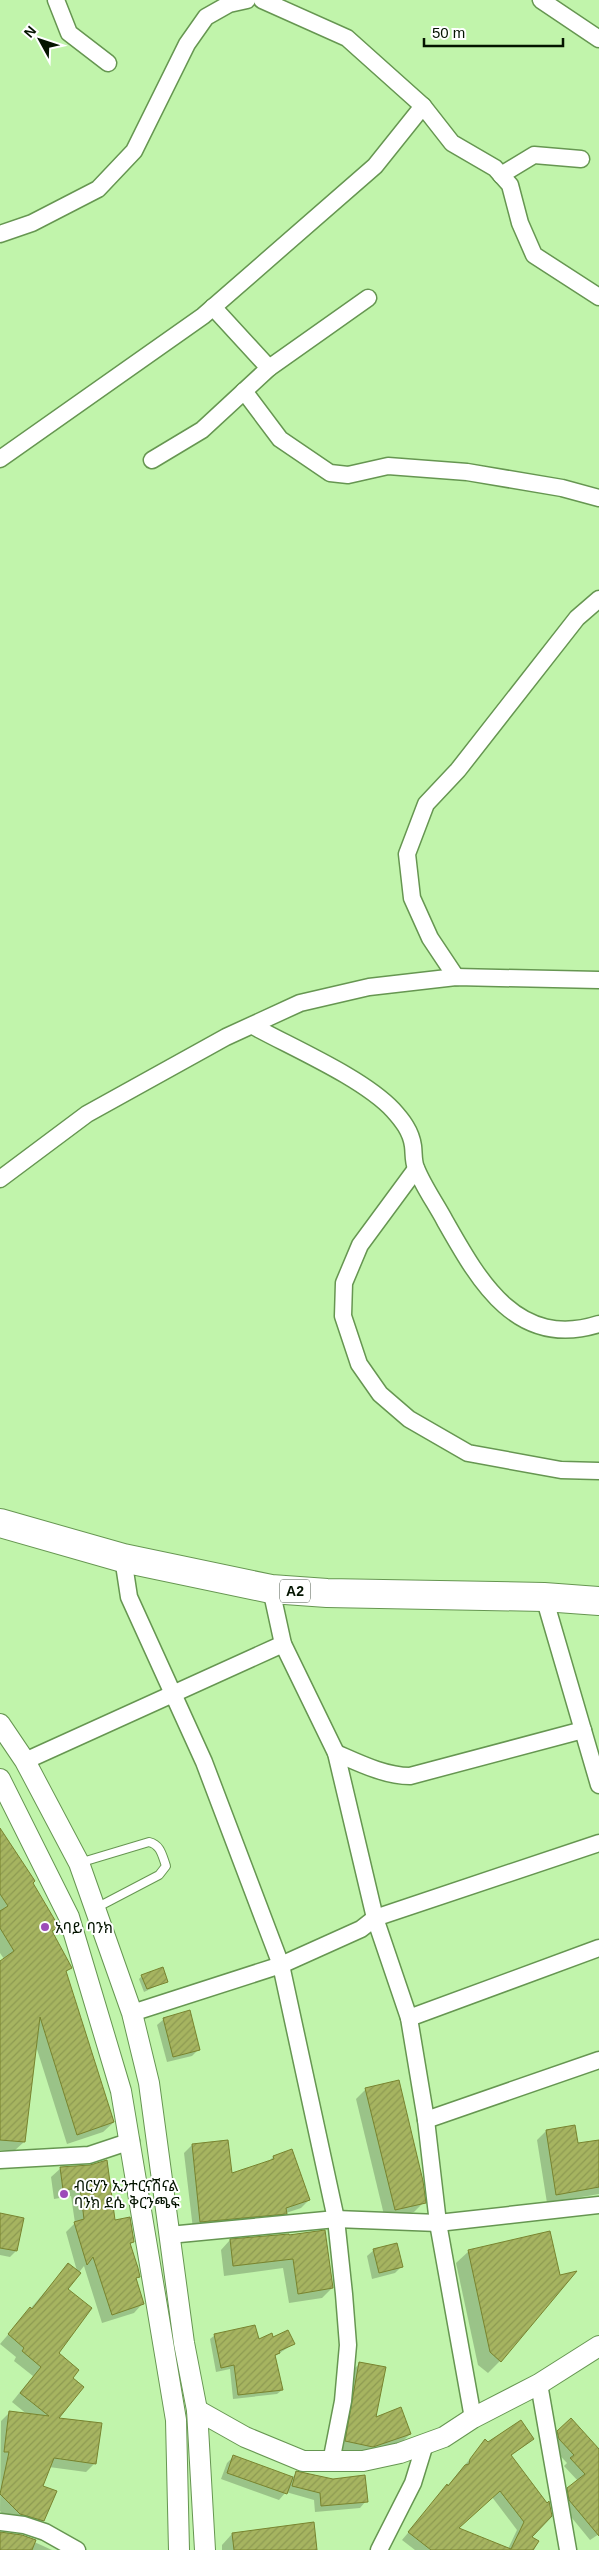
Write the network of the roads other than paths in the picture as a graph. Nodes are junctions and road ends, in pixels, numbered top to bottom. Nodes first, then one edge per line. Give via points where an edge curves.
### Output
1 (56, 0) edge
2 (247, 0) edge
3 (262, 0) edge
4 (541, 0) edge
5 (599, 39) edge
6 (108, 63) dead end
7 (423, 106) junction
8 (581, 159) dead end
9 (501, 175) junction
10 (0, 234) edge
11 (599, 297) edge
12 (368, 298) dead end
13 (213, 307) junction
14 (269, 368) junction
15 (244, 391) junction
16 (0, 459) edge
17 (152, 460) dead end
18 (599, 498) edge
19 (599, 599) edge
20 (456, 977) junction
21 (599, 980) edge
22 (253, 1026) junction
23 (416, 1168) junction
24 (0, 1179) edge
25 (599, 1324) edge
26 (599, 1471) edge
27 (0, 1523) edge
28 (123, 1558) junction
29 (271, 1590) junction
30 (544, 1597) junction
31 (599, 1601) edge
32 (283, 1644) junction
33 (174, 1695) junction
34 (0, 1724) edge
35 (583, 1730) junction
36 (336, 1753) junction
37 (25, 1761) junction
38 (0, 1779) edge
39 (599, 1785) edge
40 (599, 1843) edge
41 (79, 1863) junction
42 (96, 1908) junction
43 (375, 1918) junction
44 (599, 1948) edge
45 (281, 1965) junction
46 (132, 2013) junction
47 (409, 2018) junction
48 (599, 2060) edge
49 (426, 2120) junction
50 (131, 2141) junction
51 (0, 2160) edge
52 (599, 2205) edge
53 (336, 2219) junction
54 (438, 2223) junction
55 (169, 2235) junction
56 (599, 2346) edge
57 (539, 2384) junction
58 (197, 2410) junction
59 (473, 2418) junction
60 (424, 2444) junction
61 (331, 2462) junction
62 (0, 2522) edge
63 (75, 2550) edge
64 (179, 2550) edge
65 (205, 2550) edge
66 (380, 2550) edge
67 (568, 2550) edge

1 - 6 street via 69,33
2 - 10 street via 229,4 206,17 188,44 134,151 98,189 32,223
3 - 7 street via 347,38
4 - 5 street
7 - 9 street via 452,143 495,168
7 - 13 street via 375,166
8 - 9 street via 534,155
9 - 11 street via 510,185 520,223 534,255
12 - 14 street
13 - 14 street
13 - 16 street
14 - 15 street
15 - 17 street via 202,430
15 - 18 street via 280,439 330,473 348,475 388,466 467,472 562,488
19 - 20 street via 577,618 458,770 426,804 407,854 412,898 430,938
20 - 21 street
20 - 22 street via 370,986 300,1003
22 - 23 street via 360,1084 392,1108 406,1126 413,1144
22 - 24 street via 226,1037 87,1114
23 - 25 street via 473,1271 495,1298 521,1318 543,1328 566,1329
23 - 26 street via 360,1245 344,1283 343,1316 359,1364 380,1394 409,1419 468,1453 561,1470
27 - 28 highway, A2
28 - 29 highway, A2
28 - 33 street via 129,1597
29 - 30 highway, A2
29 - 32 street
30 - 31 highway, A2
30 - 35 street
32 - 33 street
32 - 36 street
33 - 37 street
33 - 45 street via 204,1762
34 - 37 street
35 - 36 street via 410,1776 368,1767
35 - 39 street
36 - 43 street
37 - 41 street
38 - 50 street via 69,1917 120,2091
40 - 43 street
41 - 42 street
41 - 42 lane via 148,1842 160,1848 166,1866 159,1875
42 - 46 street
43 - 45 street via 361,1929
43 - 47 street
44 - 47 street
45 - 46 street
45 - 53 street
46 - 55 street via 149,2082
47 - 49 street
48 - 49 street
49 - 54 street
50 - 51 street via 89,2155
50 - 64 street via 144,2241 176,2420
52 - 54 street
53 - 54 street
53 - 55 street
53 - 61 street via 348,2345 343,2400
54 - 59 street
55 - 58 street
56 - 57 street
57 - 59 street
57 - 67 street
58 - 61 street via 244,2437 303,2461
58 - 65 street
59 - 60 street via 444,2437
60 - 61 street via 363,2461
60 - 66 street via 413,2483
62 - 63 street via 45,2532

